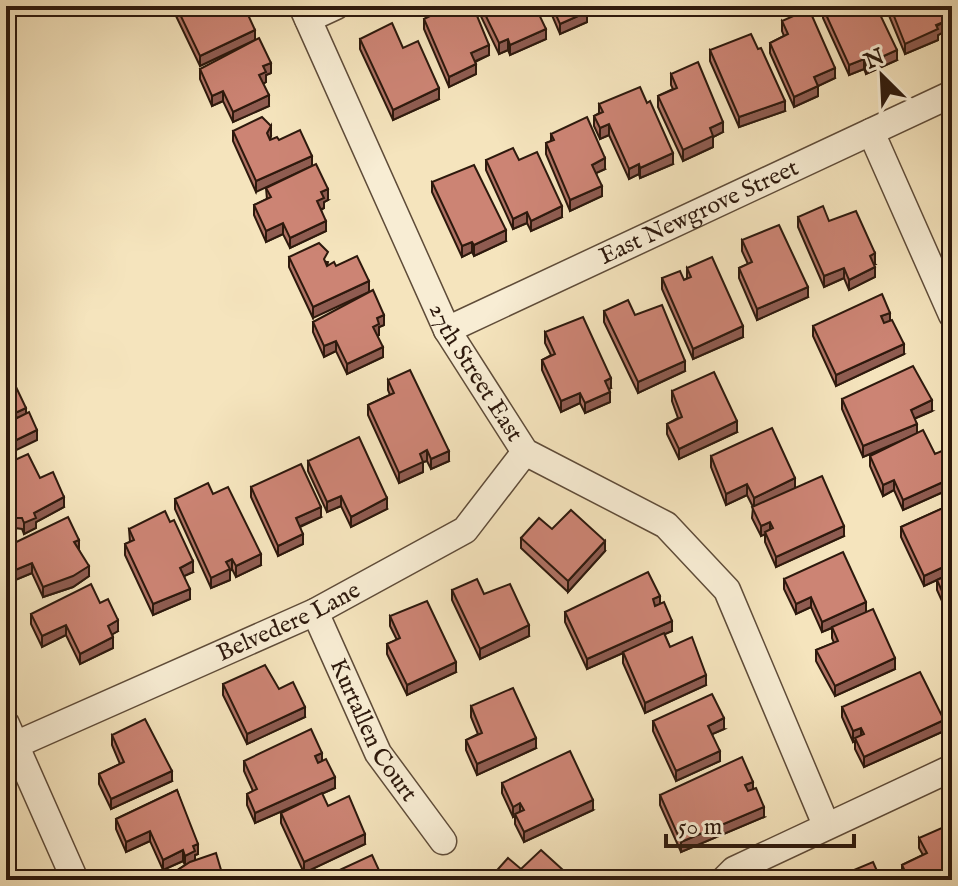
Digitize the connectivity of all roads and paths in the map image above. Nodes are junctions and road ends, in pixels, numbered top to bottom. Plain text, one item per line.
1 (336, 6) edge
2 (305, 13) edge
3 (952, 94) edge
4 (871, 132) junction
5 (952, 315) edge
6 (447, 330) junction
7 (525, 452) junction
8 (315, 612) junction
9 (11, 734) edge
10 (952, 768) edge
11 (826, 825) junction
12 (443, 841) dead end
13 (75, 880) edge
14 (724, 880) edge

1 - 2 street
2 - 6 street, 27th Street East
3 - 4 street, East Newgrove Street
4 - 5 street
4 - 6 street, East Newgrove Street
6 - 7 street, 27th Street East
7 - 8 street, Belvedere Lane
7 - 11 street, 27th Street East
8 - 9 street, Belvedere Lane
8 - 12 street, Kurtallen Court
9 - 13 street
10 - 11 street
11 - 14 street

